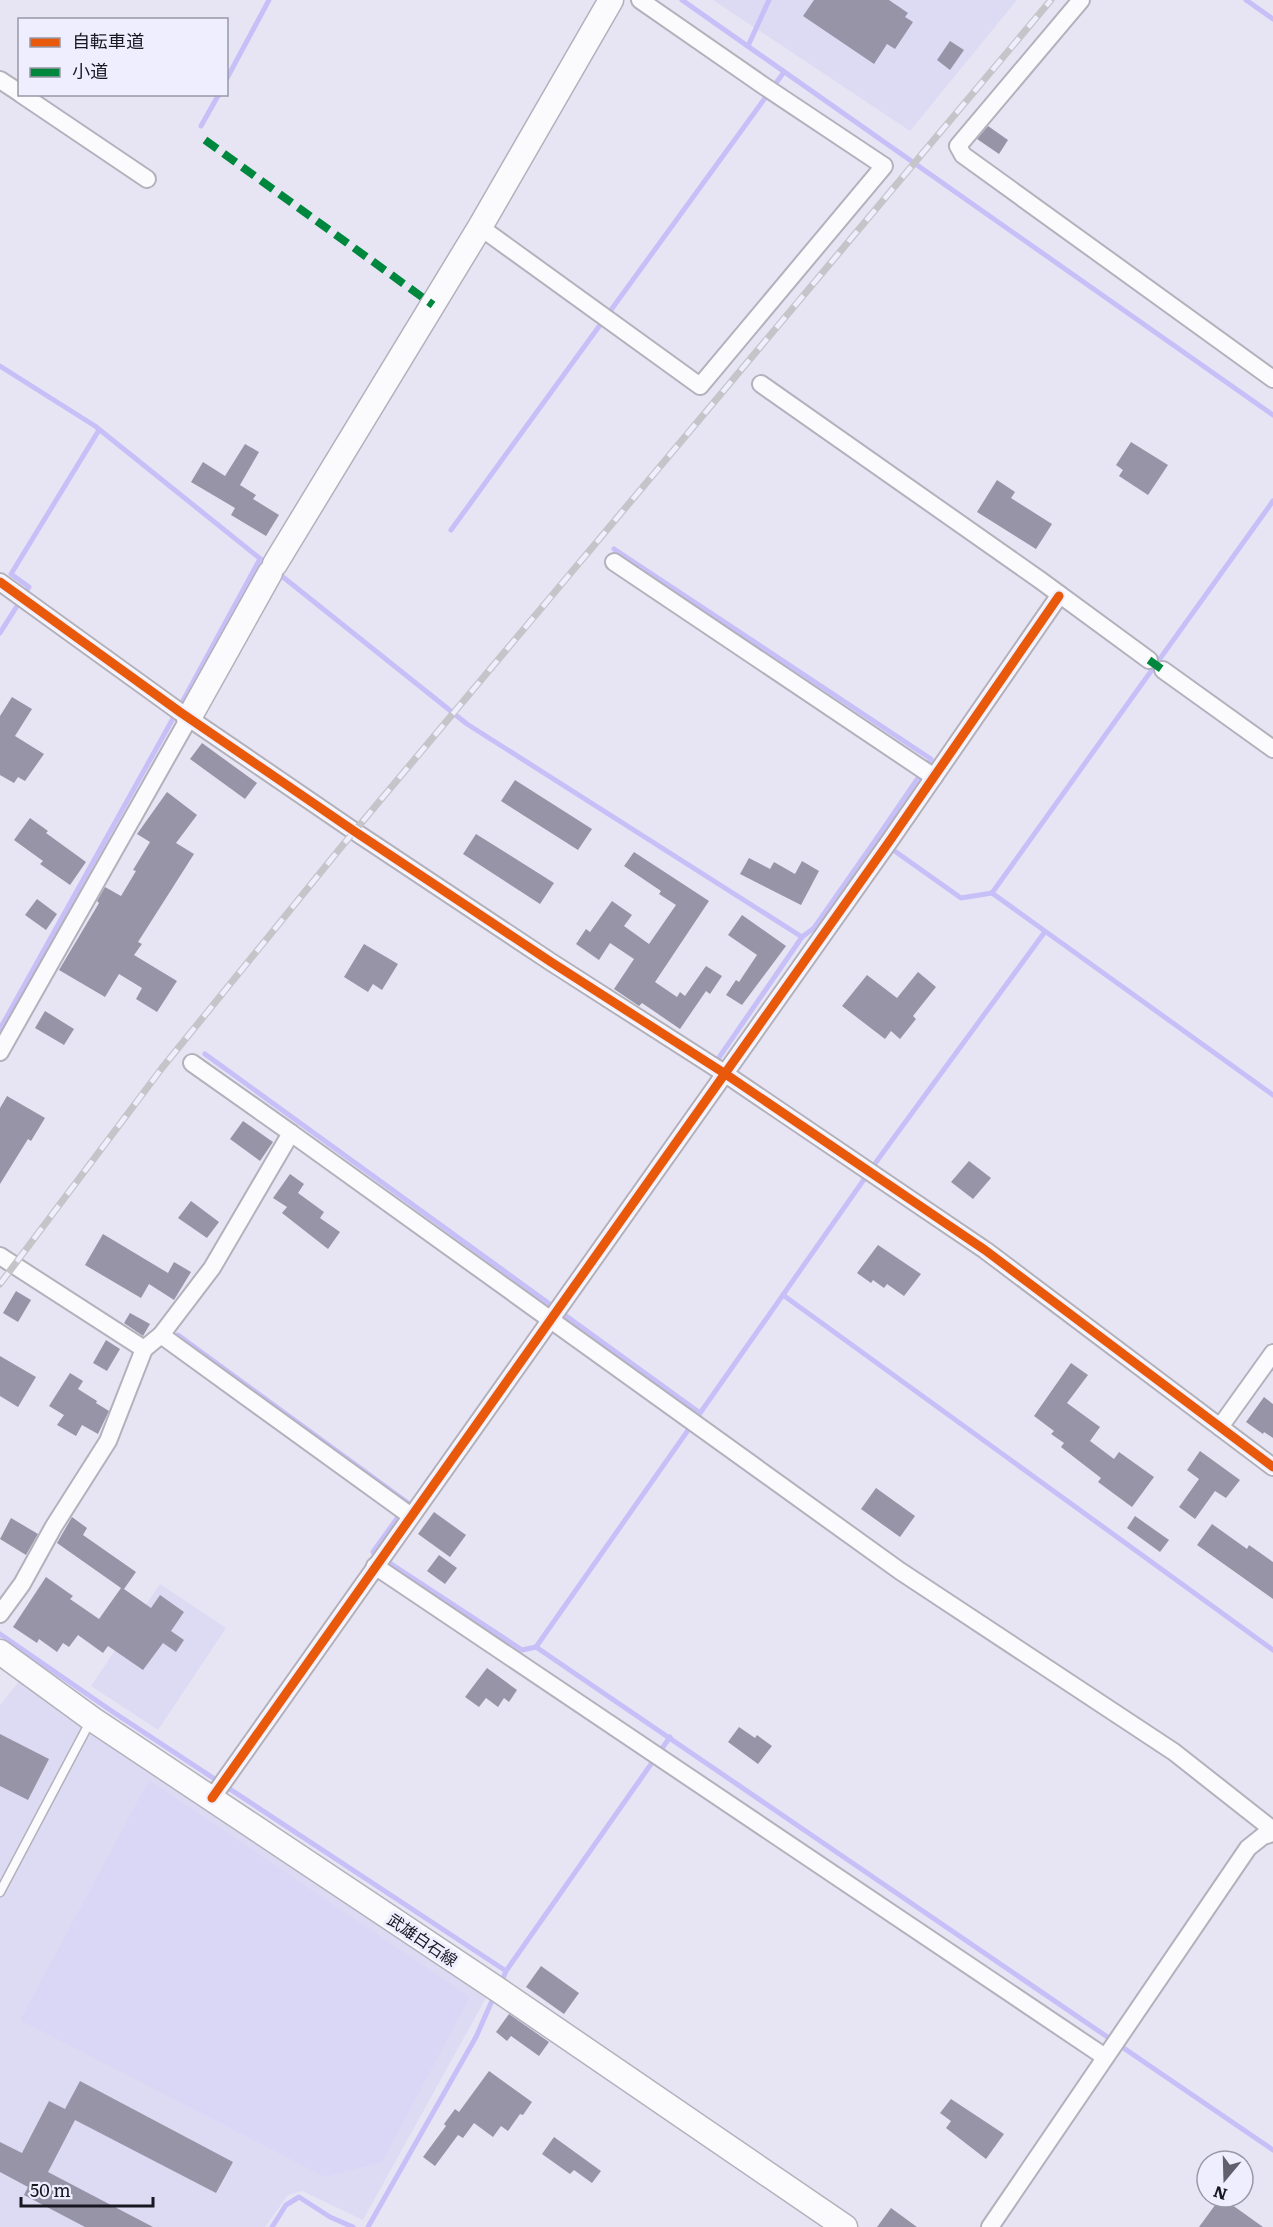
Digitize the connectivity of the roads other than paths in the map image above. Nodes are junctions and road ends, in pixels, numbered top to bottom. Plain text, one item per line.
1 (611, 0) edge
2 (640, 0) edge
3 (1081, 0) edge
4 (0, 80) edge
5 (18, 93) edge
6 (23, 96) edge
7 (147, 179) dead end
8 (480, 227) junction
9 (1273, 379) edge
10 (761, 384) dead end
11 (614, 562) dead end
12 (0, 582) edge
13 (1059, 596) junction
14 (1149, 660) dead end
15 (1163, 670) dead end
16 (181, 712) junction
17 (1273, 749) edge
18 (927, 772) junction
19 (5, 1032) edge
20 (0, 1052) edge
21 (192, 1063) dead end
22 (724, 1073) junction
23 (291, 1133) junction
24 (0, 1256) edge
25 (554, 1312) junction
26 (161, 1335) junction
27 (144, 1348) junction
28 (1273, 1353) edge
29 (1220, 1427) junction
30 (1273, 1467) edge
31 (405, 1512) junction
32 (379, 1560) junction
33 (0, 1614) edge
34 (0, 1652) edge
35 (92, 1719) junction
36 (218, 1789) junction
37 (1273, 1832) edge
38 (0, 1892) edge
39 (1113, 2047) junction
40 (845, 2227) edge
41 (990, 2227) edge

1 - 8 main road
2 - 8 street
3 - 9 street
4 - 5 street
6 - 7 street
8 - 16 main road
10 - 13 street
11 - 18 street
12 - 16 street
13 - 14 street
13 - 18 street
15 - 17 street
16 - 19 street
16 - 22 street
18 - 22 street
19 - 20 street
21 - 23 street
22 - 25 street
22 - 29 street
23 - 25 street
23 - 26 street
24 - 27 street
25 - 31 street
25 - 37 street
26 - 27 street
26 - 31 street
27 - 33 street
28 - 29 street
29 - 30 street
31 - 32 street
32 - 36 street
32 - 39 street
34 - 35 main road, 武雄白石線
35 - 36 main road, 武雄白石線
35 - 38 lane
36 - 40 main road, 武雄白石線
37 - 39 street
39 - 41 street

